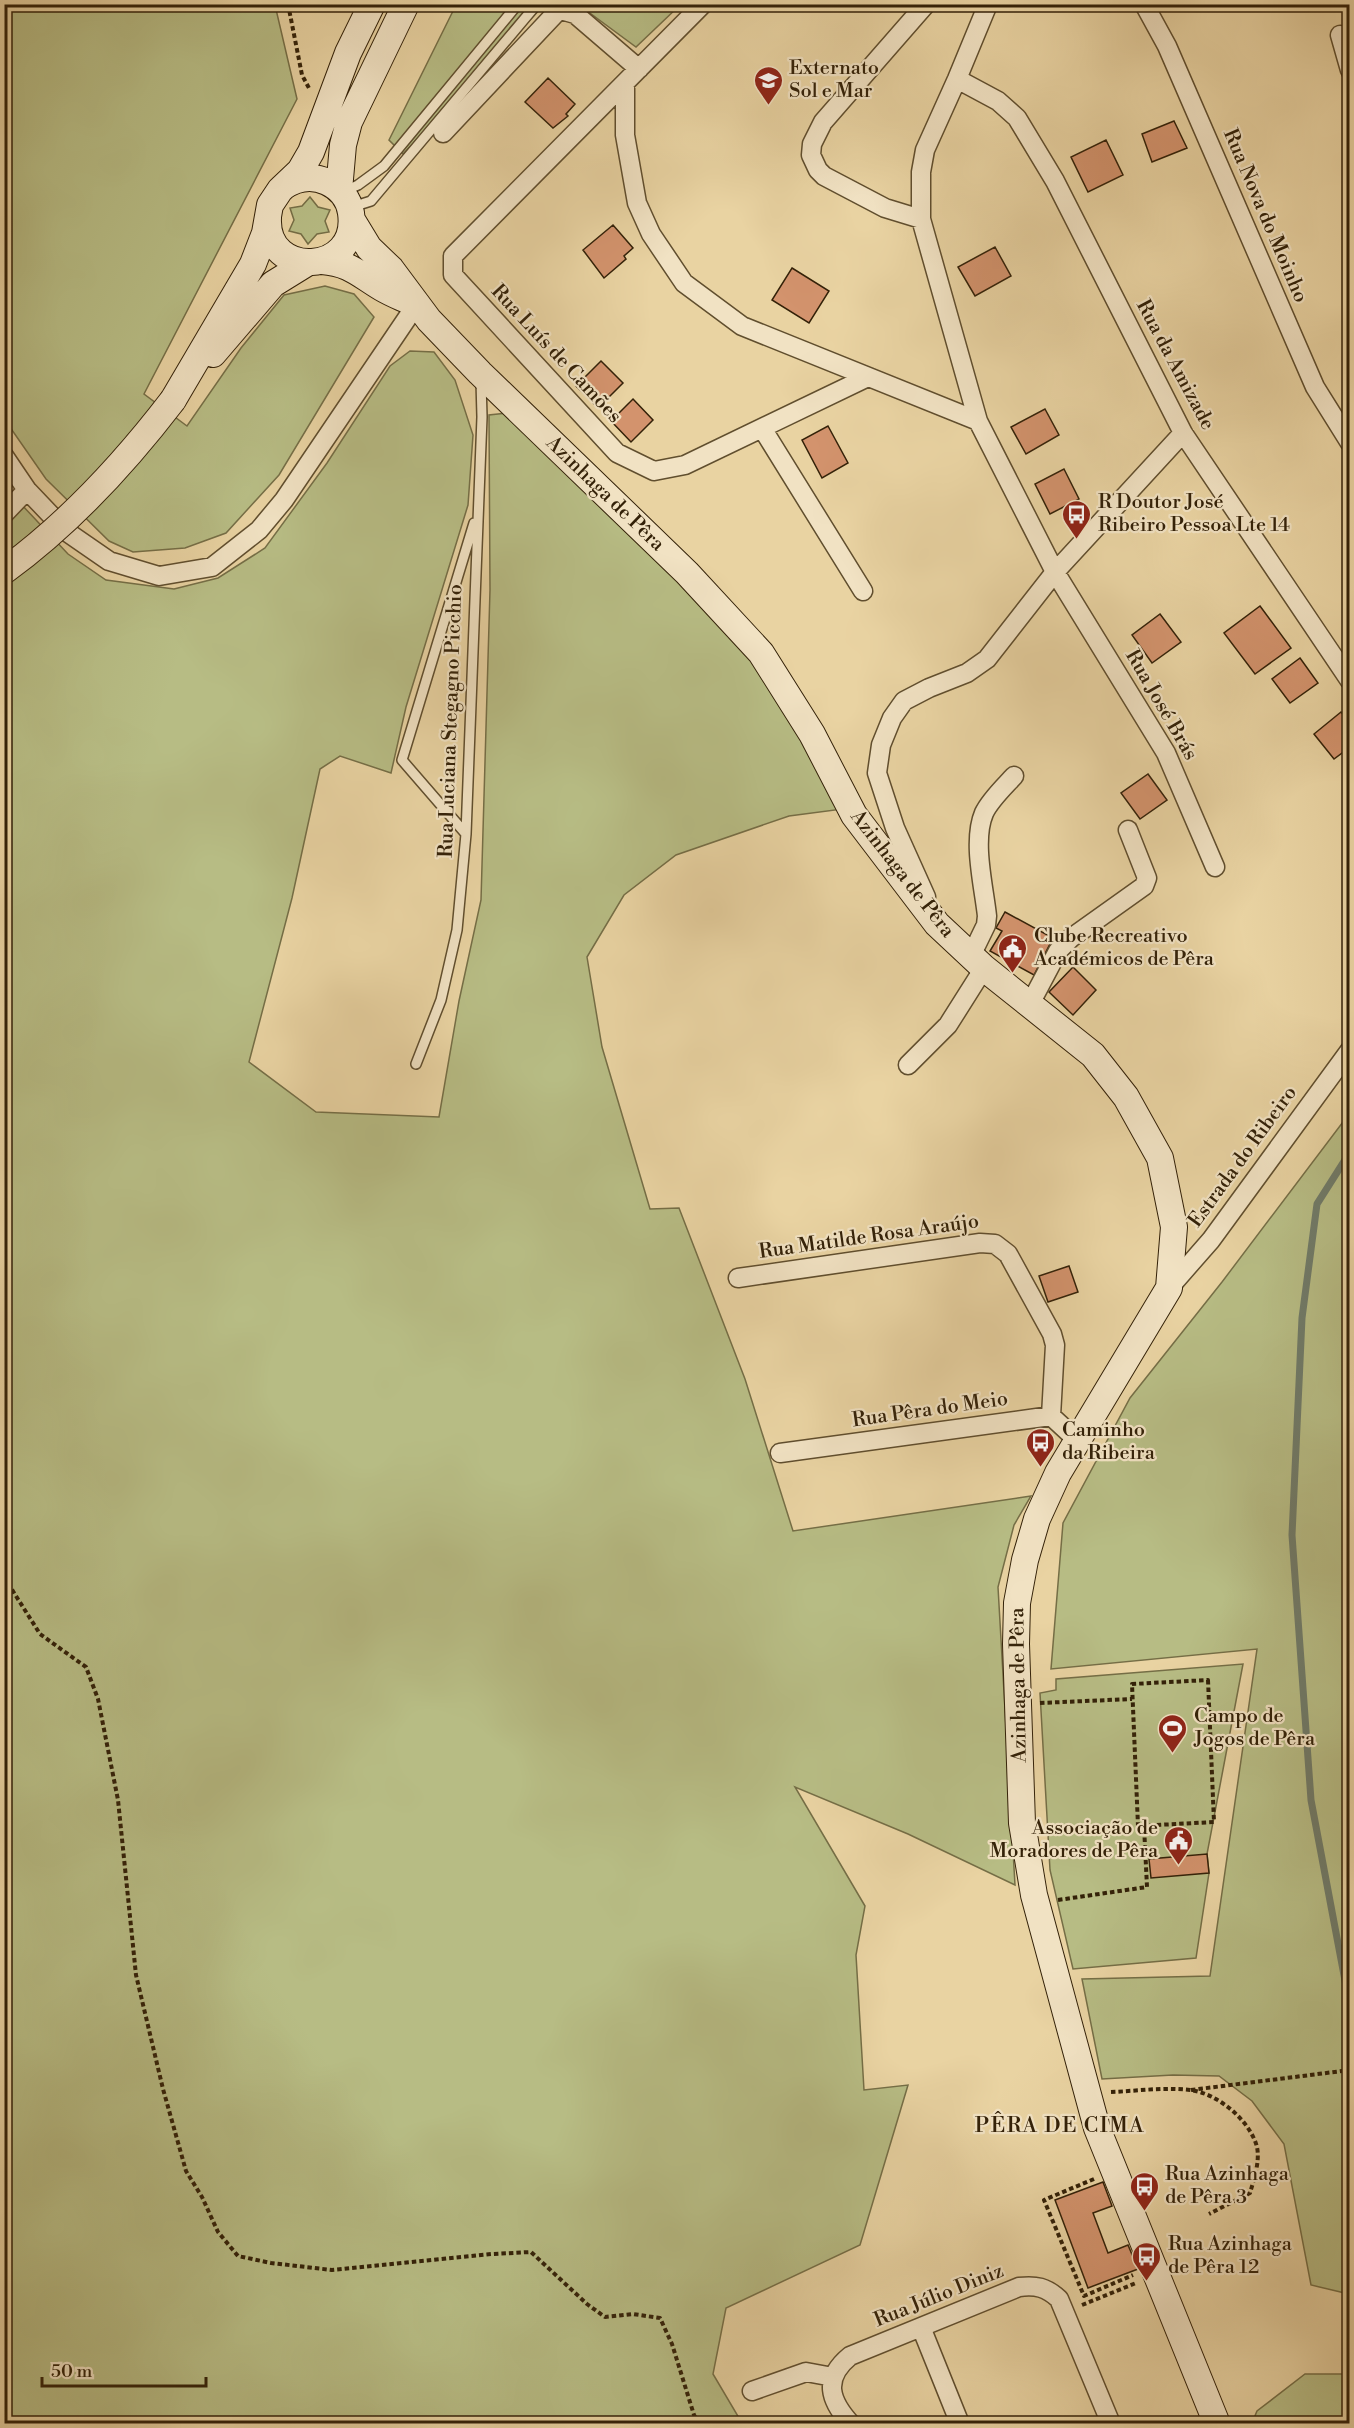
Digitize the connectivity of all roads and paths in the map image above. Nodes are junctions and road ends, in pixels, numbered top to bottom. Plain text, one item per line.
1 (288, 4) edge
2 (372, 4) edge
3 (406, 4) edge
4 (518, 4) edge
5 (537, 4) edge
6 (702, 4) edge
7 (926, 4) edge
8 (988, 4) edge
9 (1144, 4) edge
10 (1341, 35) dead end
11 (639, 69) junction
12 (1350, 70) edge
13 (957, 79) junction
14 (625, 84) junction
15 (326, 115) junction
16 (443, 133) dead end
17 (280, 190) junction
18 (345, 203) junction
19 (268, 214) junction
20 (921, 219) junction
21 (314, 262) junction
22 (416, 305) junction
23 (480, 373) junction
24 (868, 377) junction
25 (173, 400) junction
26 (978, 421) junction
27 (762, 428) junction
28 (1182, 433) junction
29 (1350, 443) edge
30 (4, 456) edge
31 (27, 490) junction
32 (478, 510) junction
33 (4, 514) edge
34 (4, 572) edge
35 (1055, 572) junction
36 (863, 591) dead end
37 (1350, 681) edge
38 (1014, 776) dead end
39 (1128, 830) dead end
40 (466, 834) junction
41 (1215, 867) dead end
42 (937, 924) junction
43 (978, 962) junction
44 (1030, 1004) junction
45 (1350, 1050) edge
46 (416, 1064) dead end
47 (908, 1065) dead end
48 (738, 1278) dead end
49 (1169, 1288) junction
50 (1050, 1416) junction
51 (1077, 1440) junction
52 (780, 1454) dead end
53 (4, 1577) edge
54 (1132, 1699) junction
55 (1018, 1704) junction
56 (1144, 1826) junction
57 (1057, 1900) dead end
58 (1350, 2070) edge
59 (1188, 2090) junction
60 (1087, 2093) junction
61 (1114, 2170) junction
62 (1209, 2214) dead end
63 (1066, 2312) junction
64 (921, 2327) junction
65 (833, 2377) junction
66 (752, 2391) dead end
67 (700, 2424) edge
68 (851, 2424) edge
69 (960, 2424) edge
70 (1111, 2424) edge
71 (1216, 2424) edge

1 - 15 path
2 - 15 street
3 - 18 street
4 - 18 lane
5 - 18 lane
6 - 11 street, Rua Luís de Camões
7 - 20 street
8 - 13 street, Rua José Brás
9 - 29 street, Rua Nova do Moinho
10 - 12 street
11 - 14 street, Rua Luís de Camões
11 - 16 street
13 - 20 street, Rua José Brás
13 - 28 street, Rua da Amizade
14 - 24 street
14 - 27 street, Rua Luís de Camões
15 - 17 street
17 - 18 street
17 - 19 street
18 - 21 street
18 - 22 street, Azinhaga de Pêra
19 - 21 street
19 - 25 street
20 - 26 street, Rua José Brás
21 - 22 street, Azinhaga de Pêra
21 - 25 street
22 - 23 street, Azinhaga de Pêra
22 - 31 street
23 - 32 lane, Rua Luciana Stegagno Picchio
23 - 42 street, Azinhaga de Pêra
24 - 26 street
24 - 27 street, Rua Luís de Camões
25 - 34 street, bridge
26 - 35 street, Rua José Brás
27 - 36 street
28 - 35 street
28 - 37 street, Rua da Amizade
30 - 31 street
31 - 33 street
32 - 40 lane, Rua Luciana Stegagno Picchio
32 - 40 lane
35 - 41 street, Rua José Brás
35 - 42 street
38 - 43 street
39 - 44 street
40 - 46 lane, Rua Luciana Stegagno Picchio
42 - 43 street, Azinhaga de Pêra
43 - 44 street, Azinhaga de Pêra
43 - 47 street
44 - 49 street, Azinhaga de Pêra
45 - 49 street, Estrada do Ribeiro
48 - 50 street, Rua Matilde Rosa Araújo
49 - 51 street, Azinhaga de Pêra
50 - 51 street
50 - 52 street, Rua Pêra do Meio
51 - 55 street, Azinhaga de Pêra
53 - 67 path
54 - 55 path
54 - 56 path
54 - 56 path
55 - 60 street, Azinhaga de Pêra
56 - 57 path
58 - 59 path
59 - 60 path
59 - 62 path
60 - 61 street, Azinhaga de Pêra
61 - 63 path
61 - 71 street, Azinhaga de Pêra
63 - 64 street, Rua Júlio Diniz
63 - 70 street, Rua Júlio Diniz
64 - 65 street, Rua Júlio Diniz
64 - 69 street
65 - 66 street
65 - 68 street

